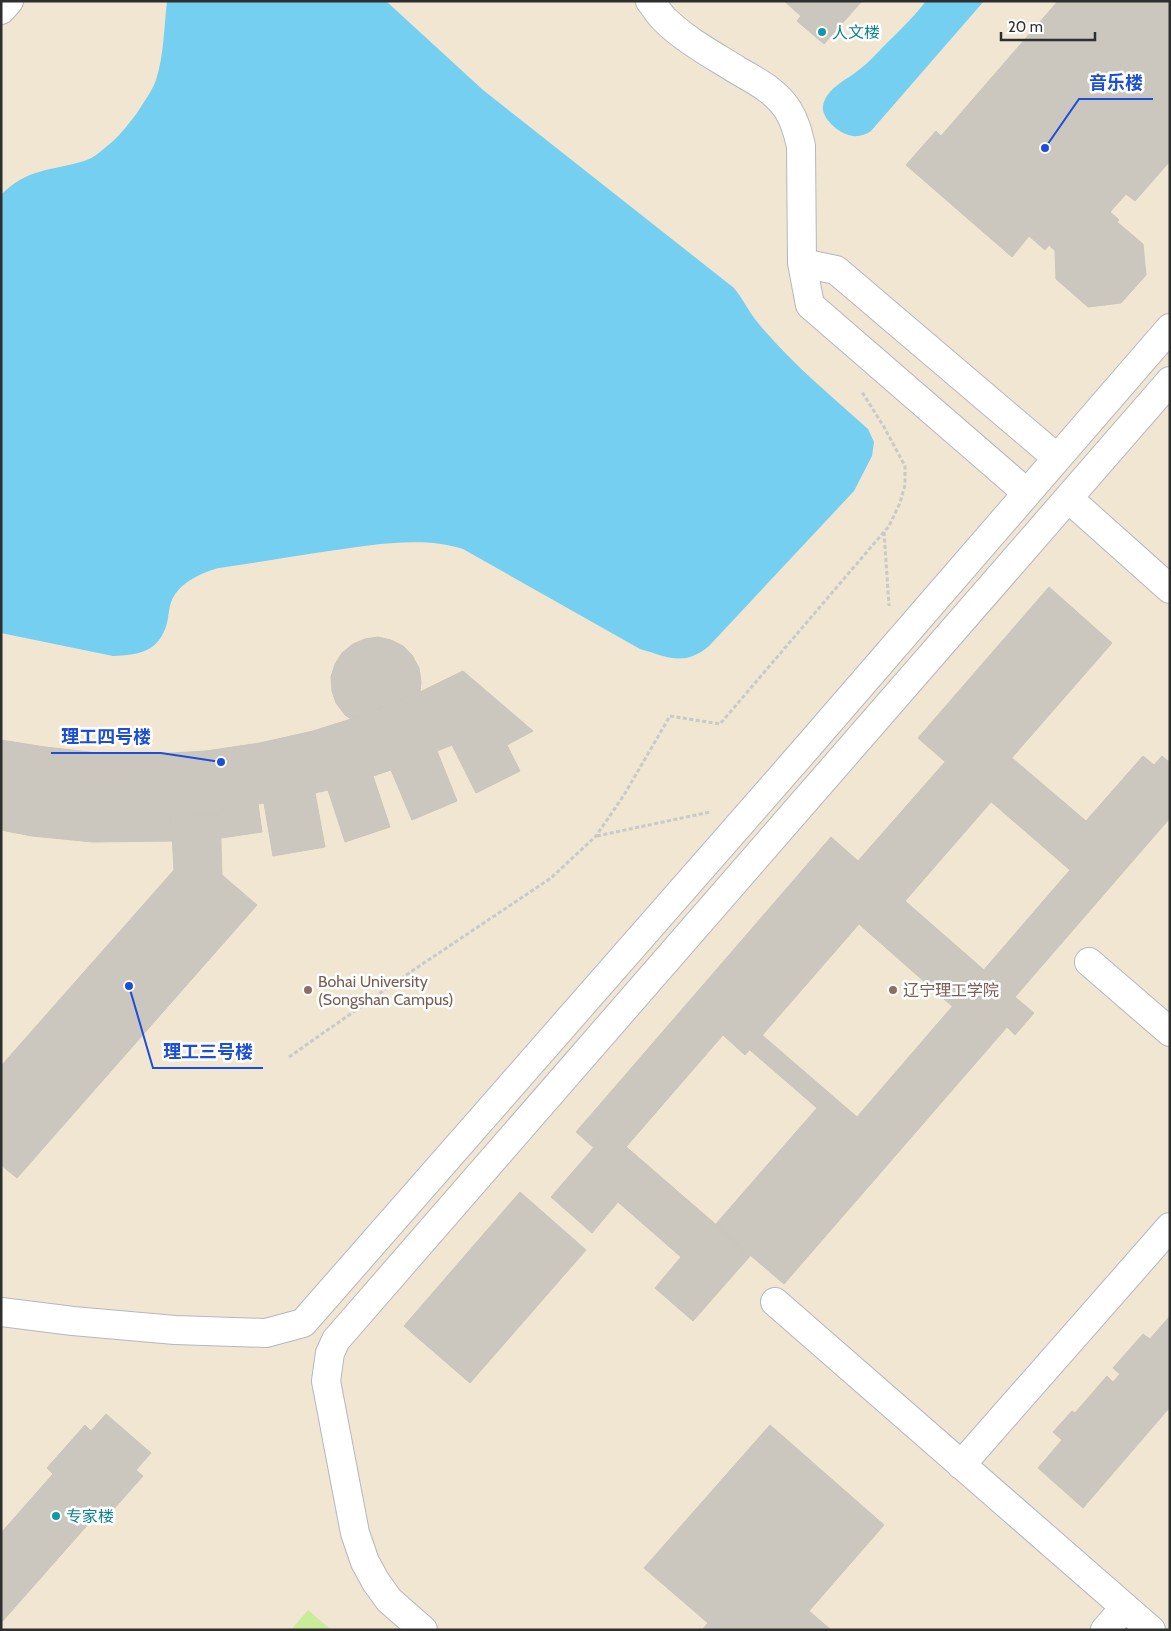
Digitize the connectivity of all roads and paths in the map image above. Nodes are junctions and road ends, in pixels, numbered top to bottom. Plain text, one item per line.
1 (9, 1) edge
2 (650, 1) edge
3 (1, 10) edge
4 (802, 263) junction
5 (1170, 328) edge
6 (1170, 381) edge
7 (857, 384) dead end
8 (1058, 458) junction
9 (1027, 493) junction
10 (1068, 498) junction
11 (884, 531) junction
12 (1170, 589) edge
13 (890, 614) dead end
14 (717, 810) dead end
15 (596, 836) junction
16 (1090, 962) dead end
17 (1170, 1032) edge
18 (289, 1057) dead end
19 (1170, 1227) edge
20 (775, 1302) dead end
21 (1, 1312) edge
22 (961, 1465) junction
23 (1125, 1607) junction
24 (423, 1630) edge
25 (1105, 1630) edge
26 (1151, 1630) edge

1 - 3 lane
2 - 4 lane
4 - 8 lane
4 - 9 lane
5 - 8 lane
6 - 10 lane
7 - 11 path
8 - 9 lane
9 - 21 lane
10 - 12 lane
10 - 24 lane
11 - 13 path
11 - 15 path
14 - 15 path
15 - 18 path
16 - 17 lane
19 - 22 lane
20 - 22 lane
22 - 23 lane
23 - 25 lane
23 - 26 lane

